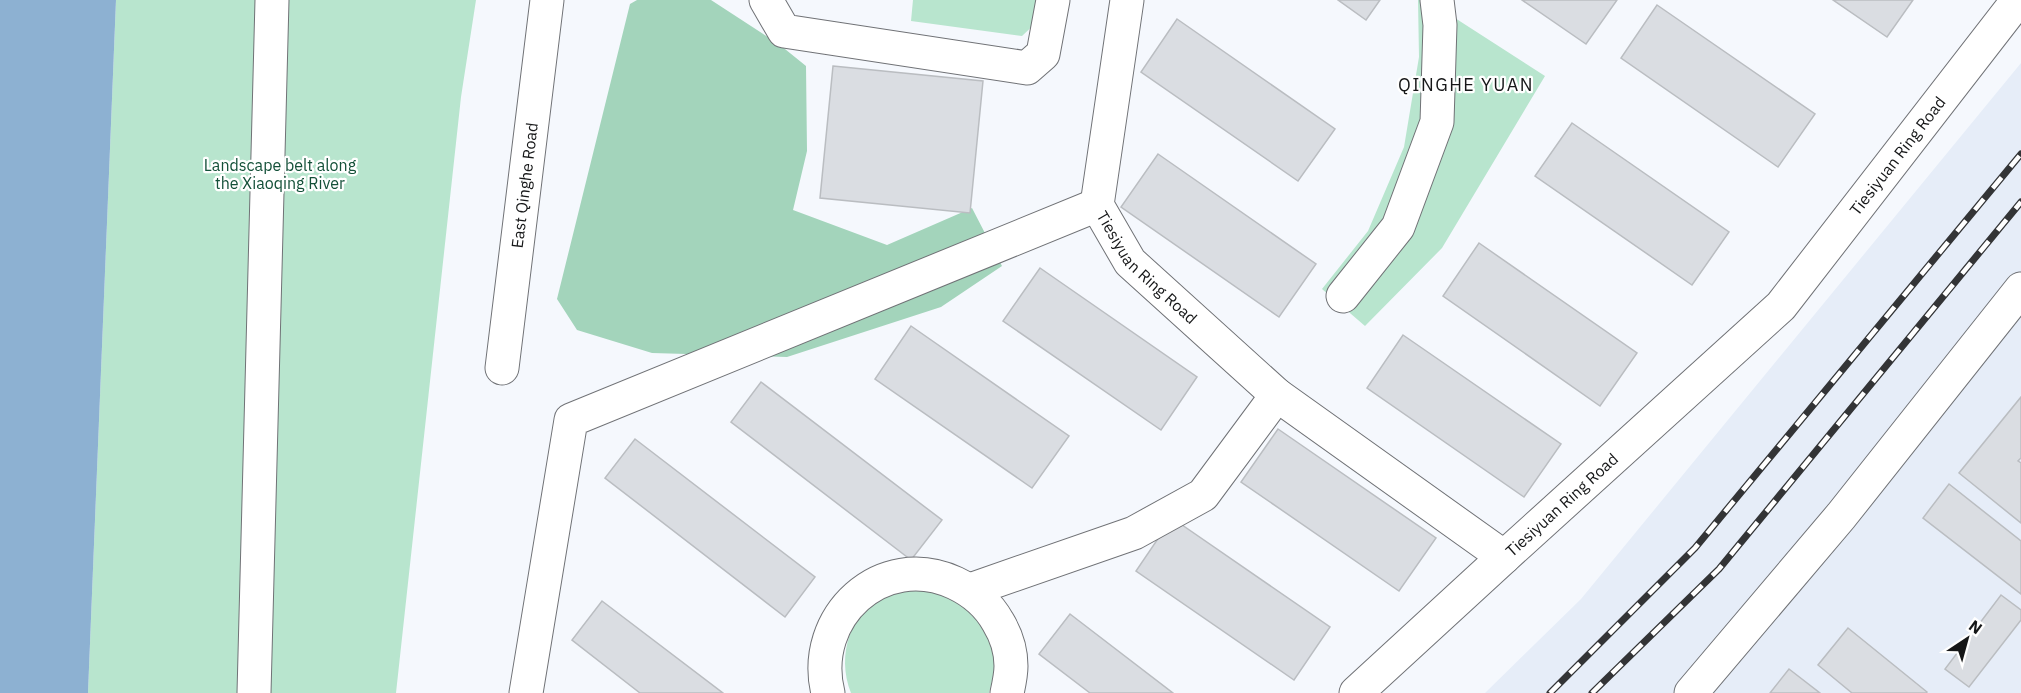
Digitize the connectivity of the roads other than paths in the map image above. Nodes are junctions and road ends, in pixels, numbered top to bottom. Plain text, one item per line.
1 (272, 0) edge
2 (547, 0) edge
3 (766, 0) edge
4 (1053, 0) edge
5 (1127, 0) edge
6 (1437, 0) edge
7 (2008, 4) edge
8 (1097, 205) junction
9 (2021, 289) edge
10 (1344, 296) dead end
11 (502, 368) dead end
12 (1277, 394) junction
13 (1504, 557) junction
14 (970, 590) junction
15 (254, 693) edge
16 (526, 693) edge
17 (828, 693) edge
18 (1007, 693) edge
19 (1356, 693) edge
20 (1690, 693) edge

1 - 15 street
2 - 11 street, East Qinghe Road
3 - 4 street
5 - 8 street, Tiesiyuan Ring Road
6 - 10 street
7 - 13 street, Tiesiyuan Ring Road
8 - 12 street, Tiesiyuan Ring Road
8 - 16 street
9 - 20 street
12 - 13 street, Tiesiyuan Ring Road
12 - 14 street
13 - 19 street
14 - 17 street
14 - 18 street

